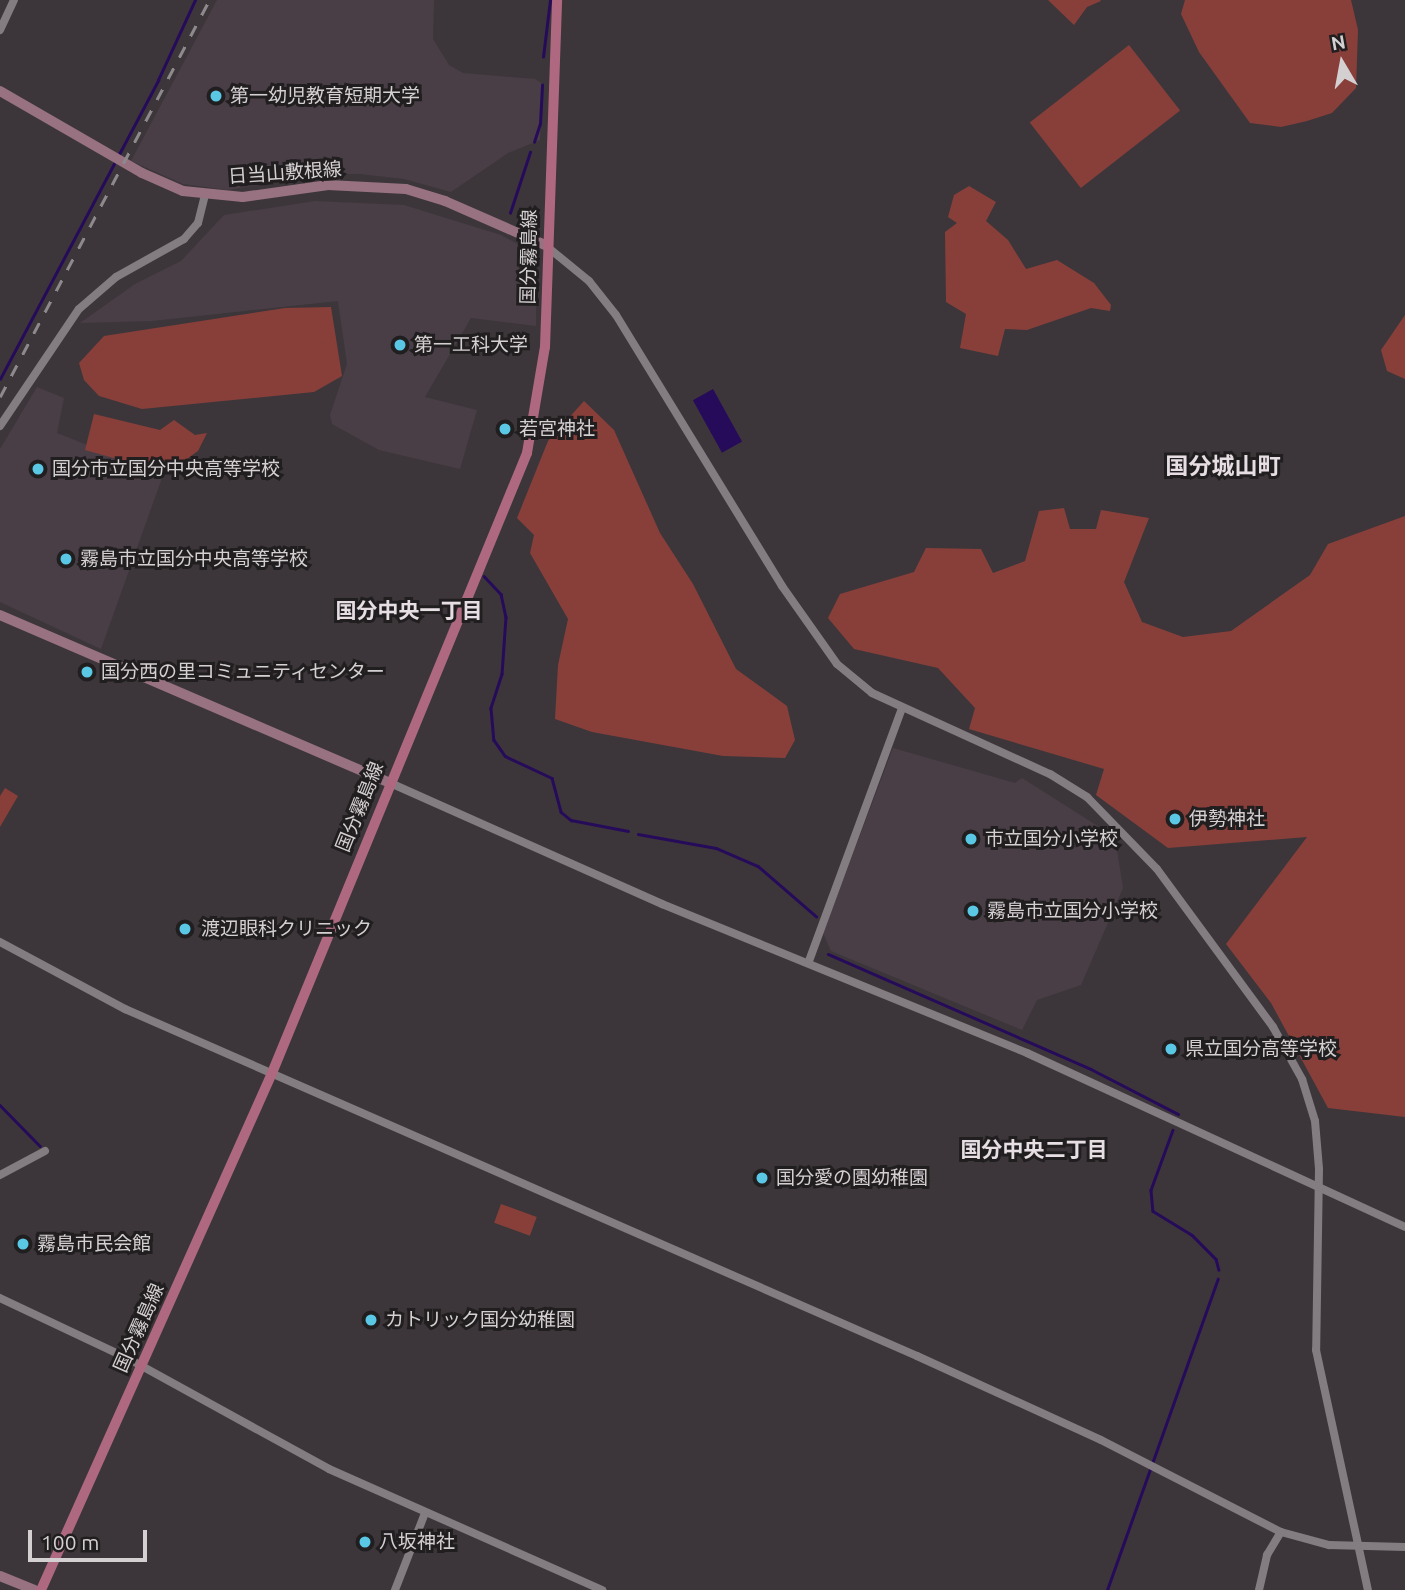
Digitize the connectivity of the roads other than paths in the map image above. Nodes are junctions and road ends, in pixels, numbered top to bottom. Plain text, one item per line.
1 (14, 0) edge
2 (557, 0) edge
3 (0, 30) edge
4 (0, 92) edge
5 (205, 194) junction
6 (545, 245) junction
7 (0, 426) edge
8 (0, 615) edge
9 (902, 708) junction
10 (388, 782) junction
11 (0, 942) edge
12 (809, 961) junction
13 (272, 1073) junction
14 (45, 1151) dead end
15 (0, 1175) edge
16 (1318, 1189) junction
17 (1405, 1227) edge
18 (0, 1298) edge
19 (140, 1365) junction
20 (425, 1513) junction
21 (1281, 1532) junction
22 (1358, 1546) junction
23 (1405, 1547) edge
24 (0, 1576) edge
25 (34, 1590) edge
26 (41, 1590) edge
27 (395, 1590) edge
28 (602, 1590) edge
29 (1259, 1590) edge
30 (1368, 1590) edge

1 - 3 street
2 - 6 main road, 国分霧島線
4 - 5 main road, 日当山敷根線
5 - 6 main road, 日当山敷根線
5 - 7 street
6 - 9 street
6 - 10 main road, 国分霧島線
8 - 10 main road
9 - 12 street
9 - 16 street
10 - 12 street
10 - 13 main road, 国分霧島線
11 - 13 street
12 - 16 street
13 - 19 main road, 国分霧島線
13 - 21 street
14 - 15 street
16 - 17 street
16 - 22 street
18 - 19 street
19 - 20 street
19 - 26 main road, 国分霧島線
20 - 27 street
20 - 28 street
21 - 22 street
21 - 29 street
22 - 23 street
22 - 30 street
24 - 25 main road

